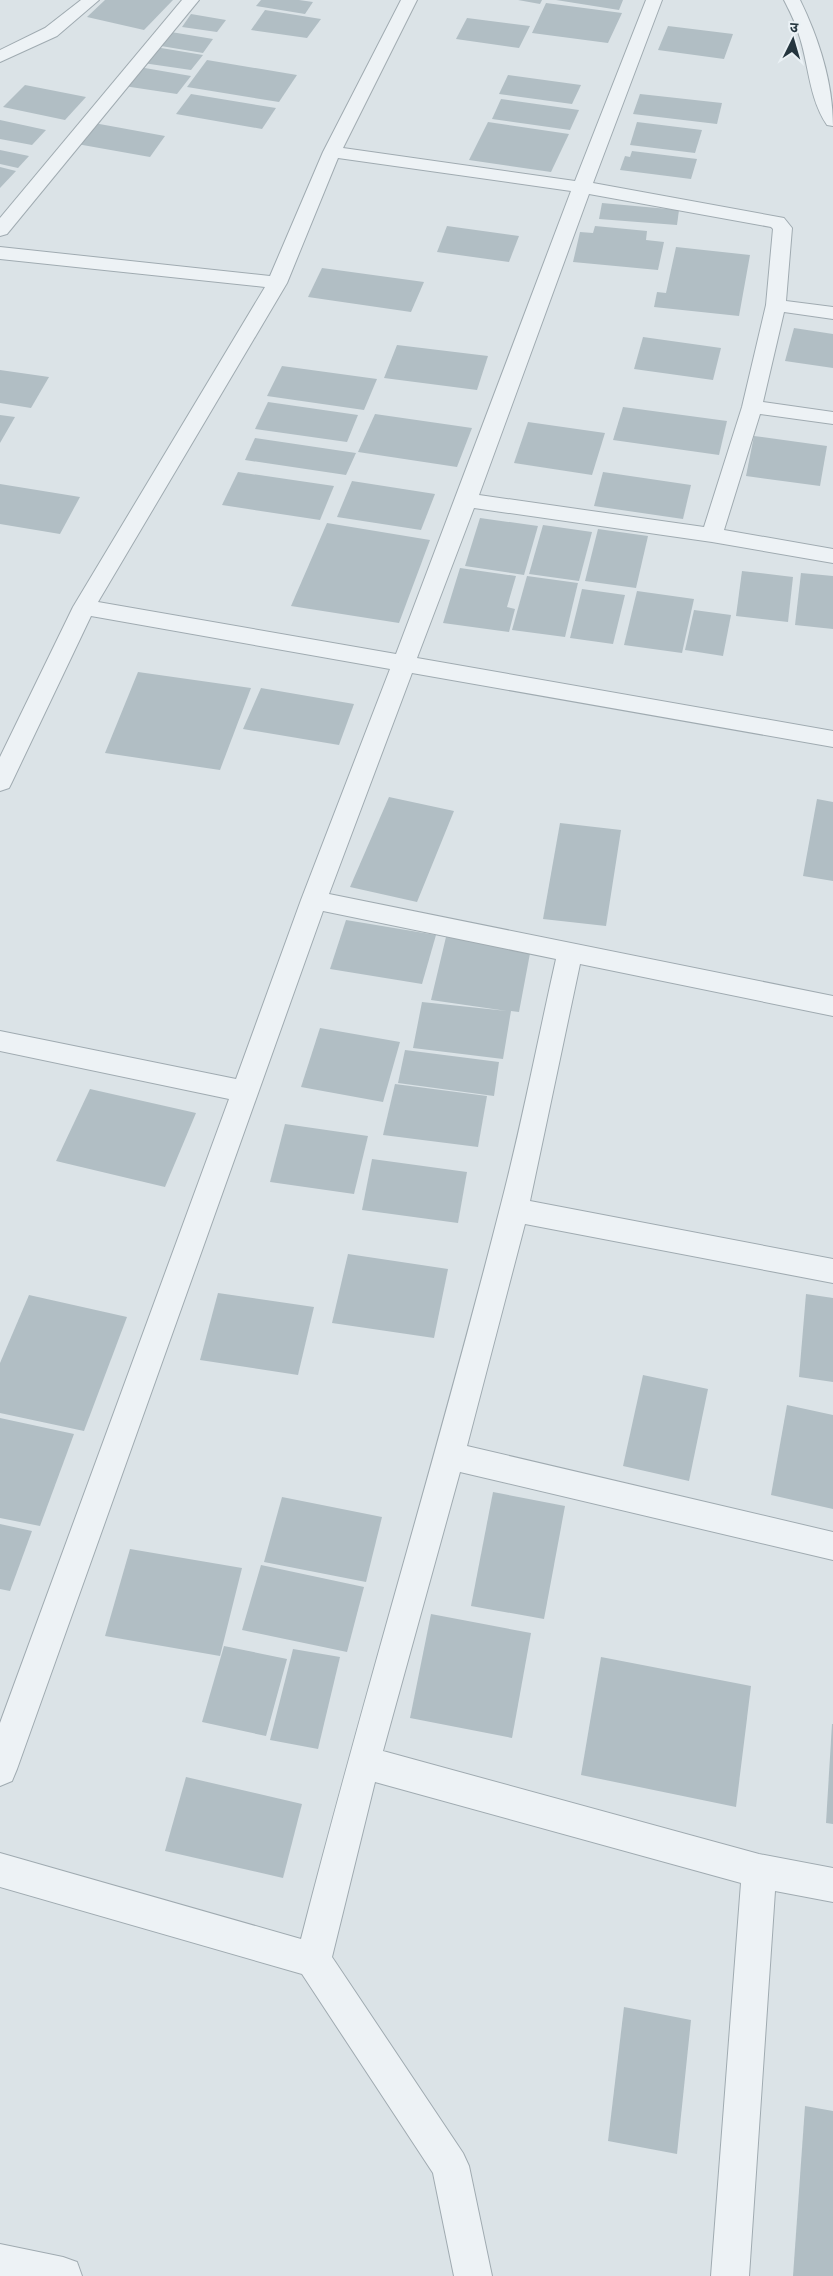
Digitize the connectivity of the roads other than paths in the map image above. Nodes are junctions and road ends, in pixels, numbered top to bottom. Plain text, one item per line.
1 (91, 0) edge
2 (191, 0) edge
3 (409, 0) edge
4 (654, 0) edge
5 (792, 0) edge
6 (0, 57) edge
7 (833, 120) edge
8 (332, 152) junction
9 (582, 186) junction
10 (0, 230) edge
11 (0, 253) edge
12 (276, 283) junction
13 (776, 305) junction
14 (833, 313) edge
15 (752, 407) junction
16 (833, 418) edge
17 (466, 500) junction
18 (712, 535) junction
19 (833, 556) edge
20 (84, 607) junction
21 (402, 664) junction
22 (833, 739) edge
23 (0, 782) edge
24 (314, 900) junction
25 (570, 953) junction
26 (833, 1006) edge
27 (0, 1042) edge
28 (244, 1091) junction
29 (514, 1210) junction
30 (833, 1271) edge
31 (449, 1456) junction
32 (833, 1546) edge
33 (363, 1762) junction
34 (0, 1769) edge
35 (0, 1870) edge
36 (759, 1871) junction
37 (833, 1885) edge
38 (313, 1960) junction
39 (0, 2263) edge
40 (63, 2276) edge
41 (473, 2276) edge
42 (730, 2276) edge

1 - 6 street
2 - 10 street
3 - 8 street
4 - 9 street
5 - 7 street
8 - 9 street
8 - 12 street
9 - 13 street
9 - 17 street
11 - 12 street
12 - 20 street
13 - 14 street
13 - 15 street
15 - 16 street
15 - 18 street
17 - 18 street
17 - 21 street
18 - 19 street
20 - 21 street
20 - 23 street
21 - 22 street
21 - 24 street
24 - 25 street
24 - 28 street
25 - 26 street
25 - 29 street
27 - 28 street
28 - 34 street
29 - 30 street
29 - 31 street
31 - 32 street
31 - 33 street
33 - 36 street
33 - 38 street
35 - 38 street
36 - 37 street
36 - 42 street
38 - 41 street
39 - 40 street

